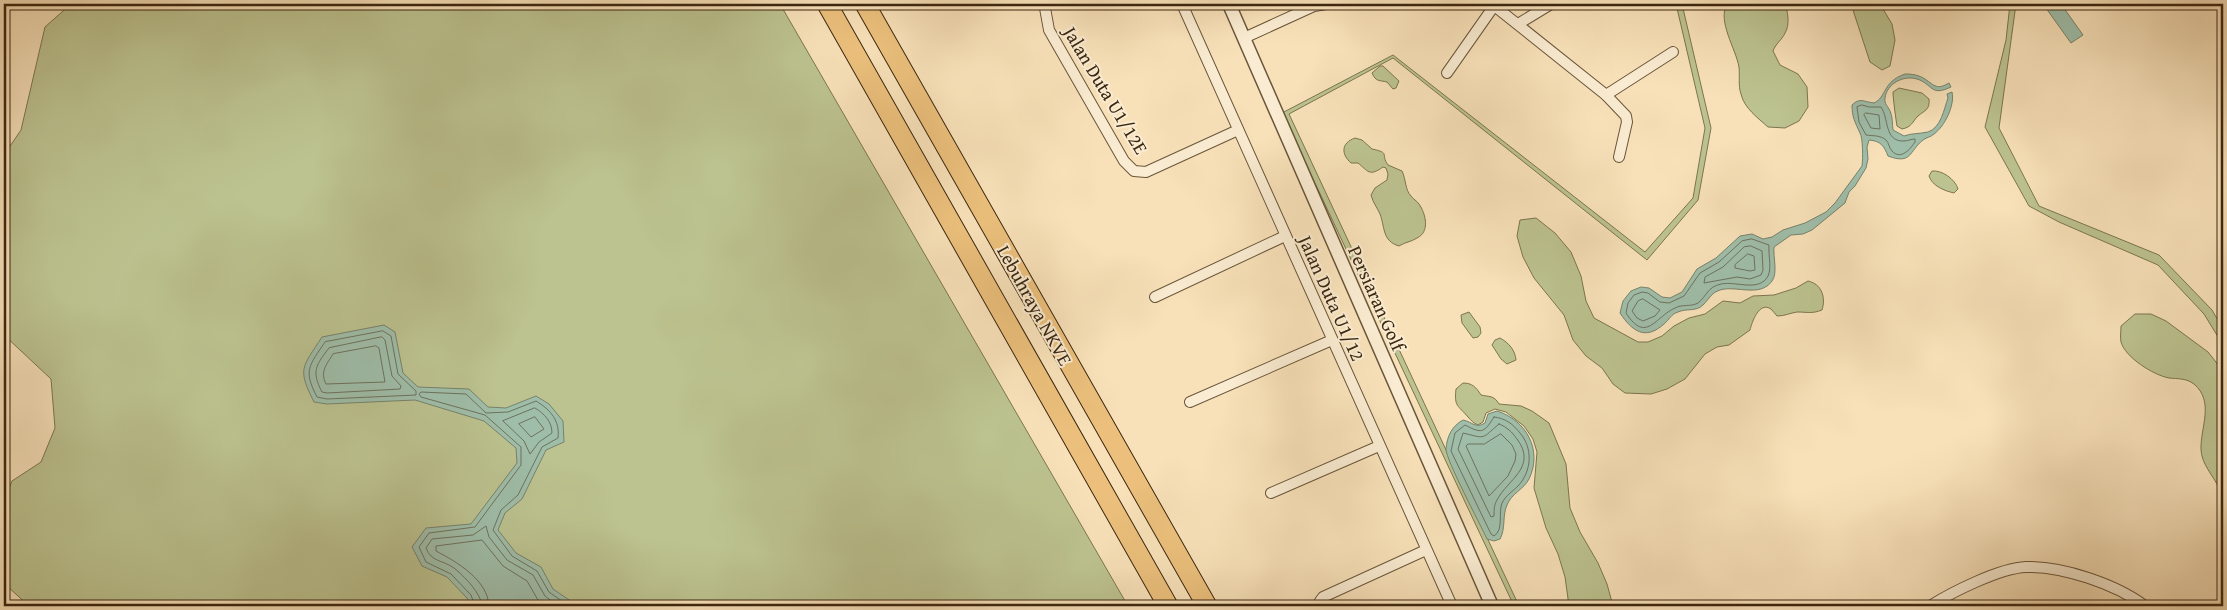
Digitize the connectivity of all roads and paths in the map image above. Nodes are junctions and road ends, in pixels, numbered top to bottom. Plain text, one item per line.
1 (827, 4) edge
2 (865, 4) edge
3 (1046, 4) edge
4 (1182, 4) edge
5 (1229, 4) edge
6 (1326, 4) edge
7 (1551, 4) edge
8 (1493, 5) edge
9 (1518, 24) junction
10 (1244, 38) junction
11 (1673, 52) dead end
12 (1447, 73) dead end
13 (1606, 95) junction
14 (1238, 130) junction
15 (1619, 157) dead end
16 (1285, 236) junction
17 (1155, 297) dead end
18 (1332, 340) junction
19 (1190, 402) dead end
20 (1379, 446) junction
21 (1271, 493) dead end
22 (1426, 550) junction
23 (1168, 606) edge
24 (1207, 606) edge
25 (1320, 606) edge
26 (1452, 606) edge
27 (1492, 606) edge
28 (1930, 606) edge
29 (2145, 606) edge

1 - 23 highway, Lebuhraya NKVE
2 - 24 highway, Lebuhraya NKVE
3 - 14 street, Jalan Duta U1/12E
4 - 14 street, Jalan Duta U1/12
5 - 10 street, Persiaran Golf
6 - 10 street
7 - 9 street
8 - 9 street
8 - 12 street
9 - 13 street
10 - 27 street, Persiaran Golf
11 - 13 street
13 - 15 street
14 - 16 street, Jalan Duta U1/12
16 - 17 street
16 - 18 street, Jalan Duta U1/12
18 - 19 street
18 - 20 street, Jalan Duta U1/12
20 - 21 street
20 - 22 street, Jalan Duta U1/12
22 - 25 street
22 - 26 street, Jalan Duta U1/12
28 - 29 street

